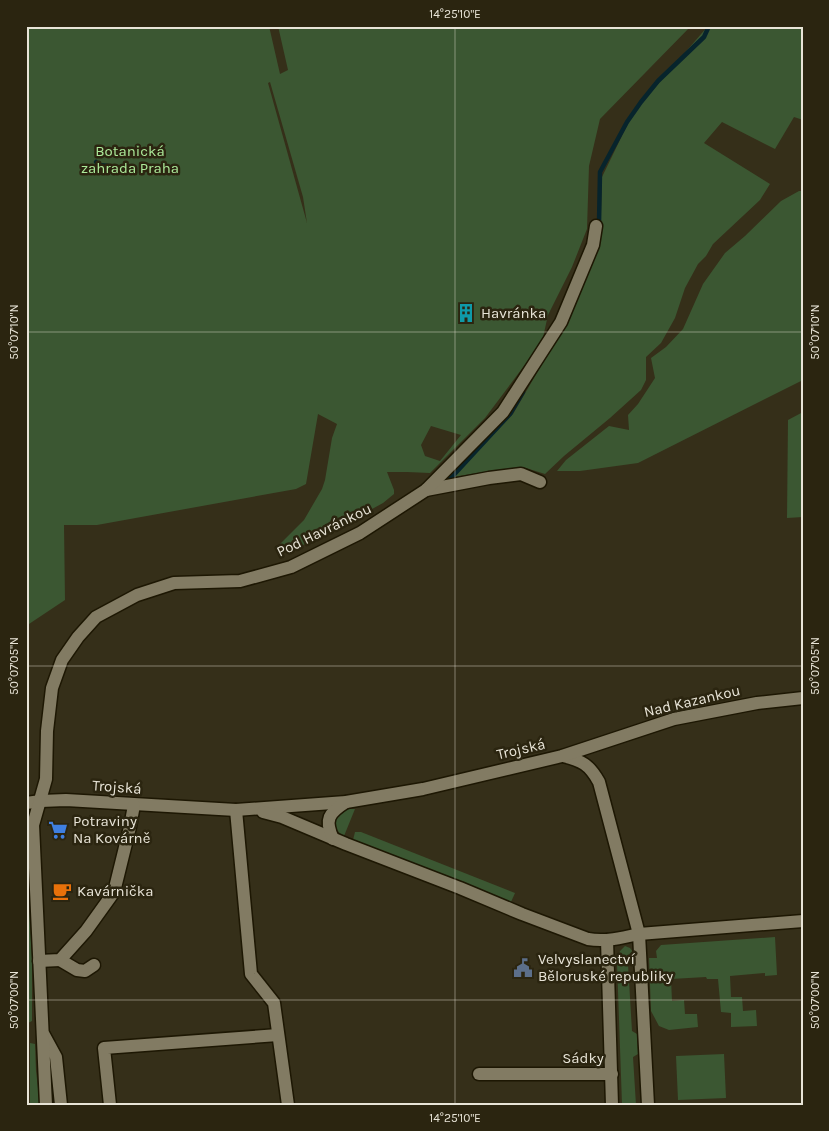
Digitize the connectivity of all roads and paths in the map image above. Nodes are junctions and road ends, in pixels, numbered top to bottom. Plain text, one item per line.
1 (596, 226) dead end
2 (540, 482) dead end
3 (426, 490) junction
4 (803, 698) edge
5 (562, 756) junction
6 (41, 801) junction
7 (346, 802) junction
8 (26, 803) edge
9 (134, 805) junction
10 (236, 810) junction
11 (255, 810) junction
12 (333, 839) junction
13 (803, 921) edge
14 (639, 934) junction
15 (607, 940) junction
16 (60, 960) junction
17 (39, 961) junction
18 (94, 965) dead end
19 (42, 1031) junction
20 (278, 1035) junction
21 (479, 1074) dead end
22 (612, 1074) junction
23 (46, 1105) edge
24 (61, 1105) edge
25 (110, 1105) edge
26 (288, 1105) edge
27 (612, 1105) edge
28 (648, 1105) edge

1 - 3 street, Pod Havránkou
2 - 3 street, Pod Havránkou
3 - 6 street, Pod Havránkou
4 - 5 street, Nad Kazankou
5 - 7 street, Trojská
5 - 14 street, Trojská
6 - 8 street, Trojská
6 - 9 street, Trojská
6 - 17 street, Pod Havránkou
7 - 11 street, Trojská
7 - 12 street
9 - 10 street, Trojská
9 - 16 street
10 - 11 street, Trojská
10 - 20 street
11 - 12 street, Trojská
12 - 15 street, Trojská
13 - 14 street, Trojská
14 - 15 street, Trojská
14 - 28 street
15 - 22 street, Sádky
16 - 17 street
16 - 18 street
17 - 19 street, Pod Havránkou
19 - 23 street, Pod Havránkou
19 - 24 street, Pod Havránkou
20 - 25 street
20 - 26 street
21 - 22 street, Sádky
22 - 27 street

